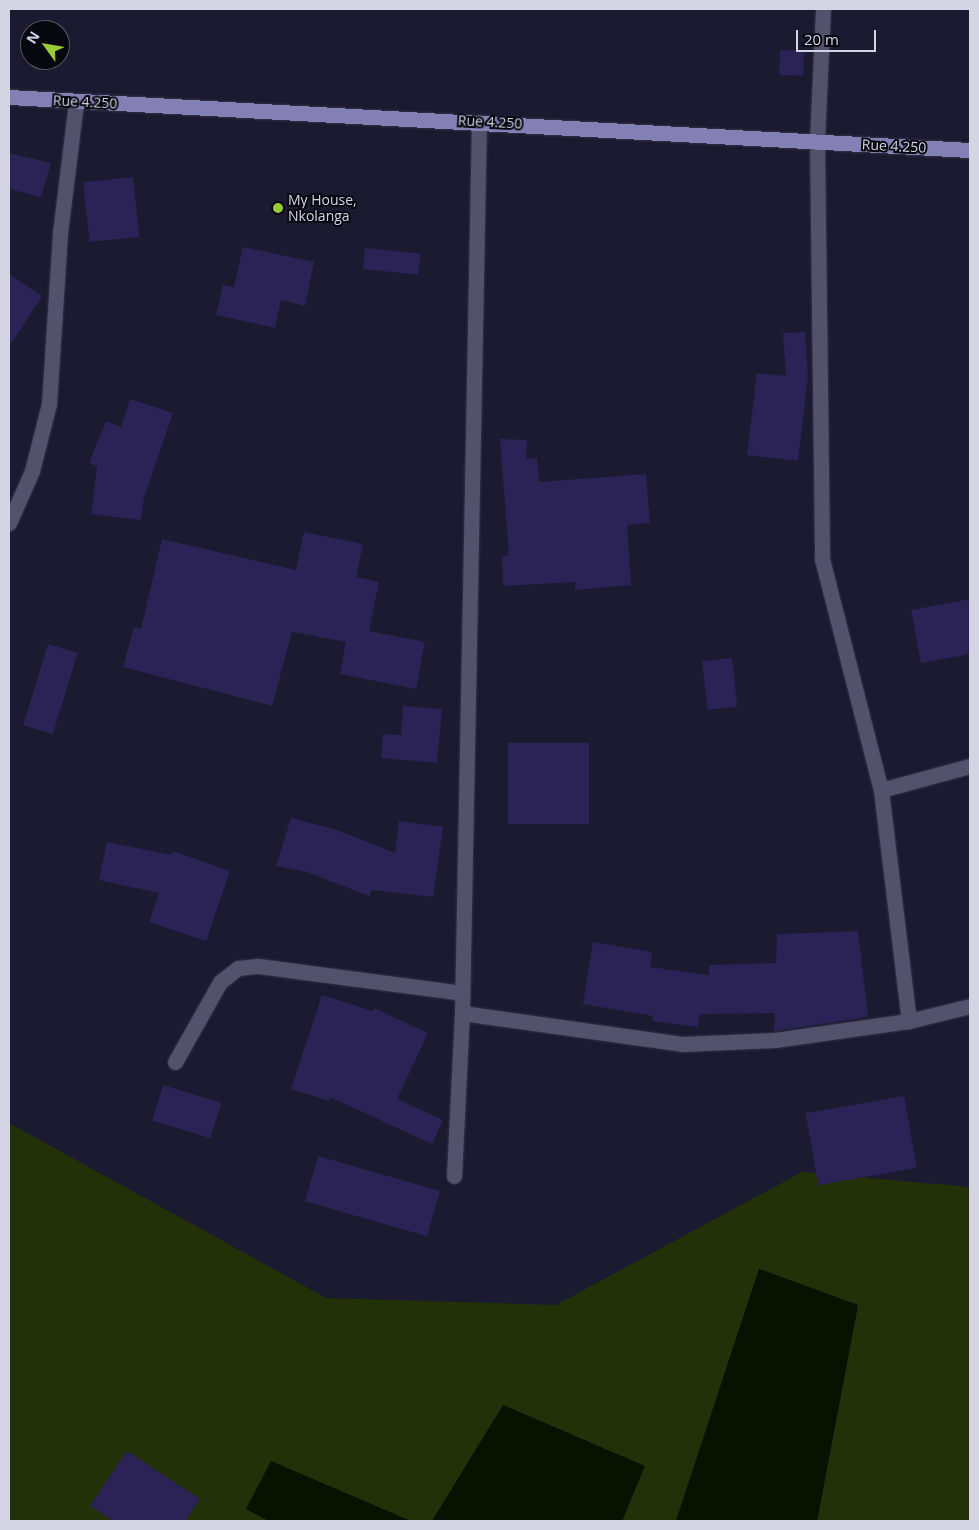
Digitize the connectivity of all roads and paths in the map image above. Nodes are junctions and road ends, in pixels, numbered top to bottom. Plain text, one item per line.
1 (823, 9) edge
2 (9, 97) edge
3 (76, 102) junction
4 (479, 122) junction
5 (817, 141) junction
6 (970, 150) edge
7 (9, 523) edge
8 (970, 766) edge
9 (881, 790) junction
10 (462, 994) junction
11 (970, 1006) edge
12 (462, 1013) junction
13 (909, 1021) junction
14 (175, 1062) dead end
15 (454, 1176) dead end

1 - 5 street
2 - 3 main road, Rue 4.250
3 - 4 main road, Rue 4.250
3 - 7 street
4 - 5 main road, Rue 4.250
4 - 10 street
5 - 6 main road, Rue 4.250
5 - 9 street
8 - 9 street
9 - 13 street
10 - 12 street
10 - 14 street
11 - 13 street
12 - 13 street
12 - 15 street

